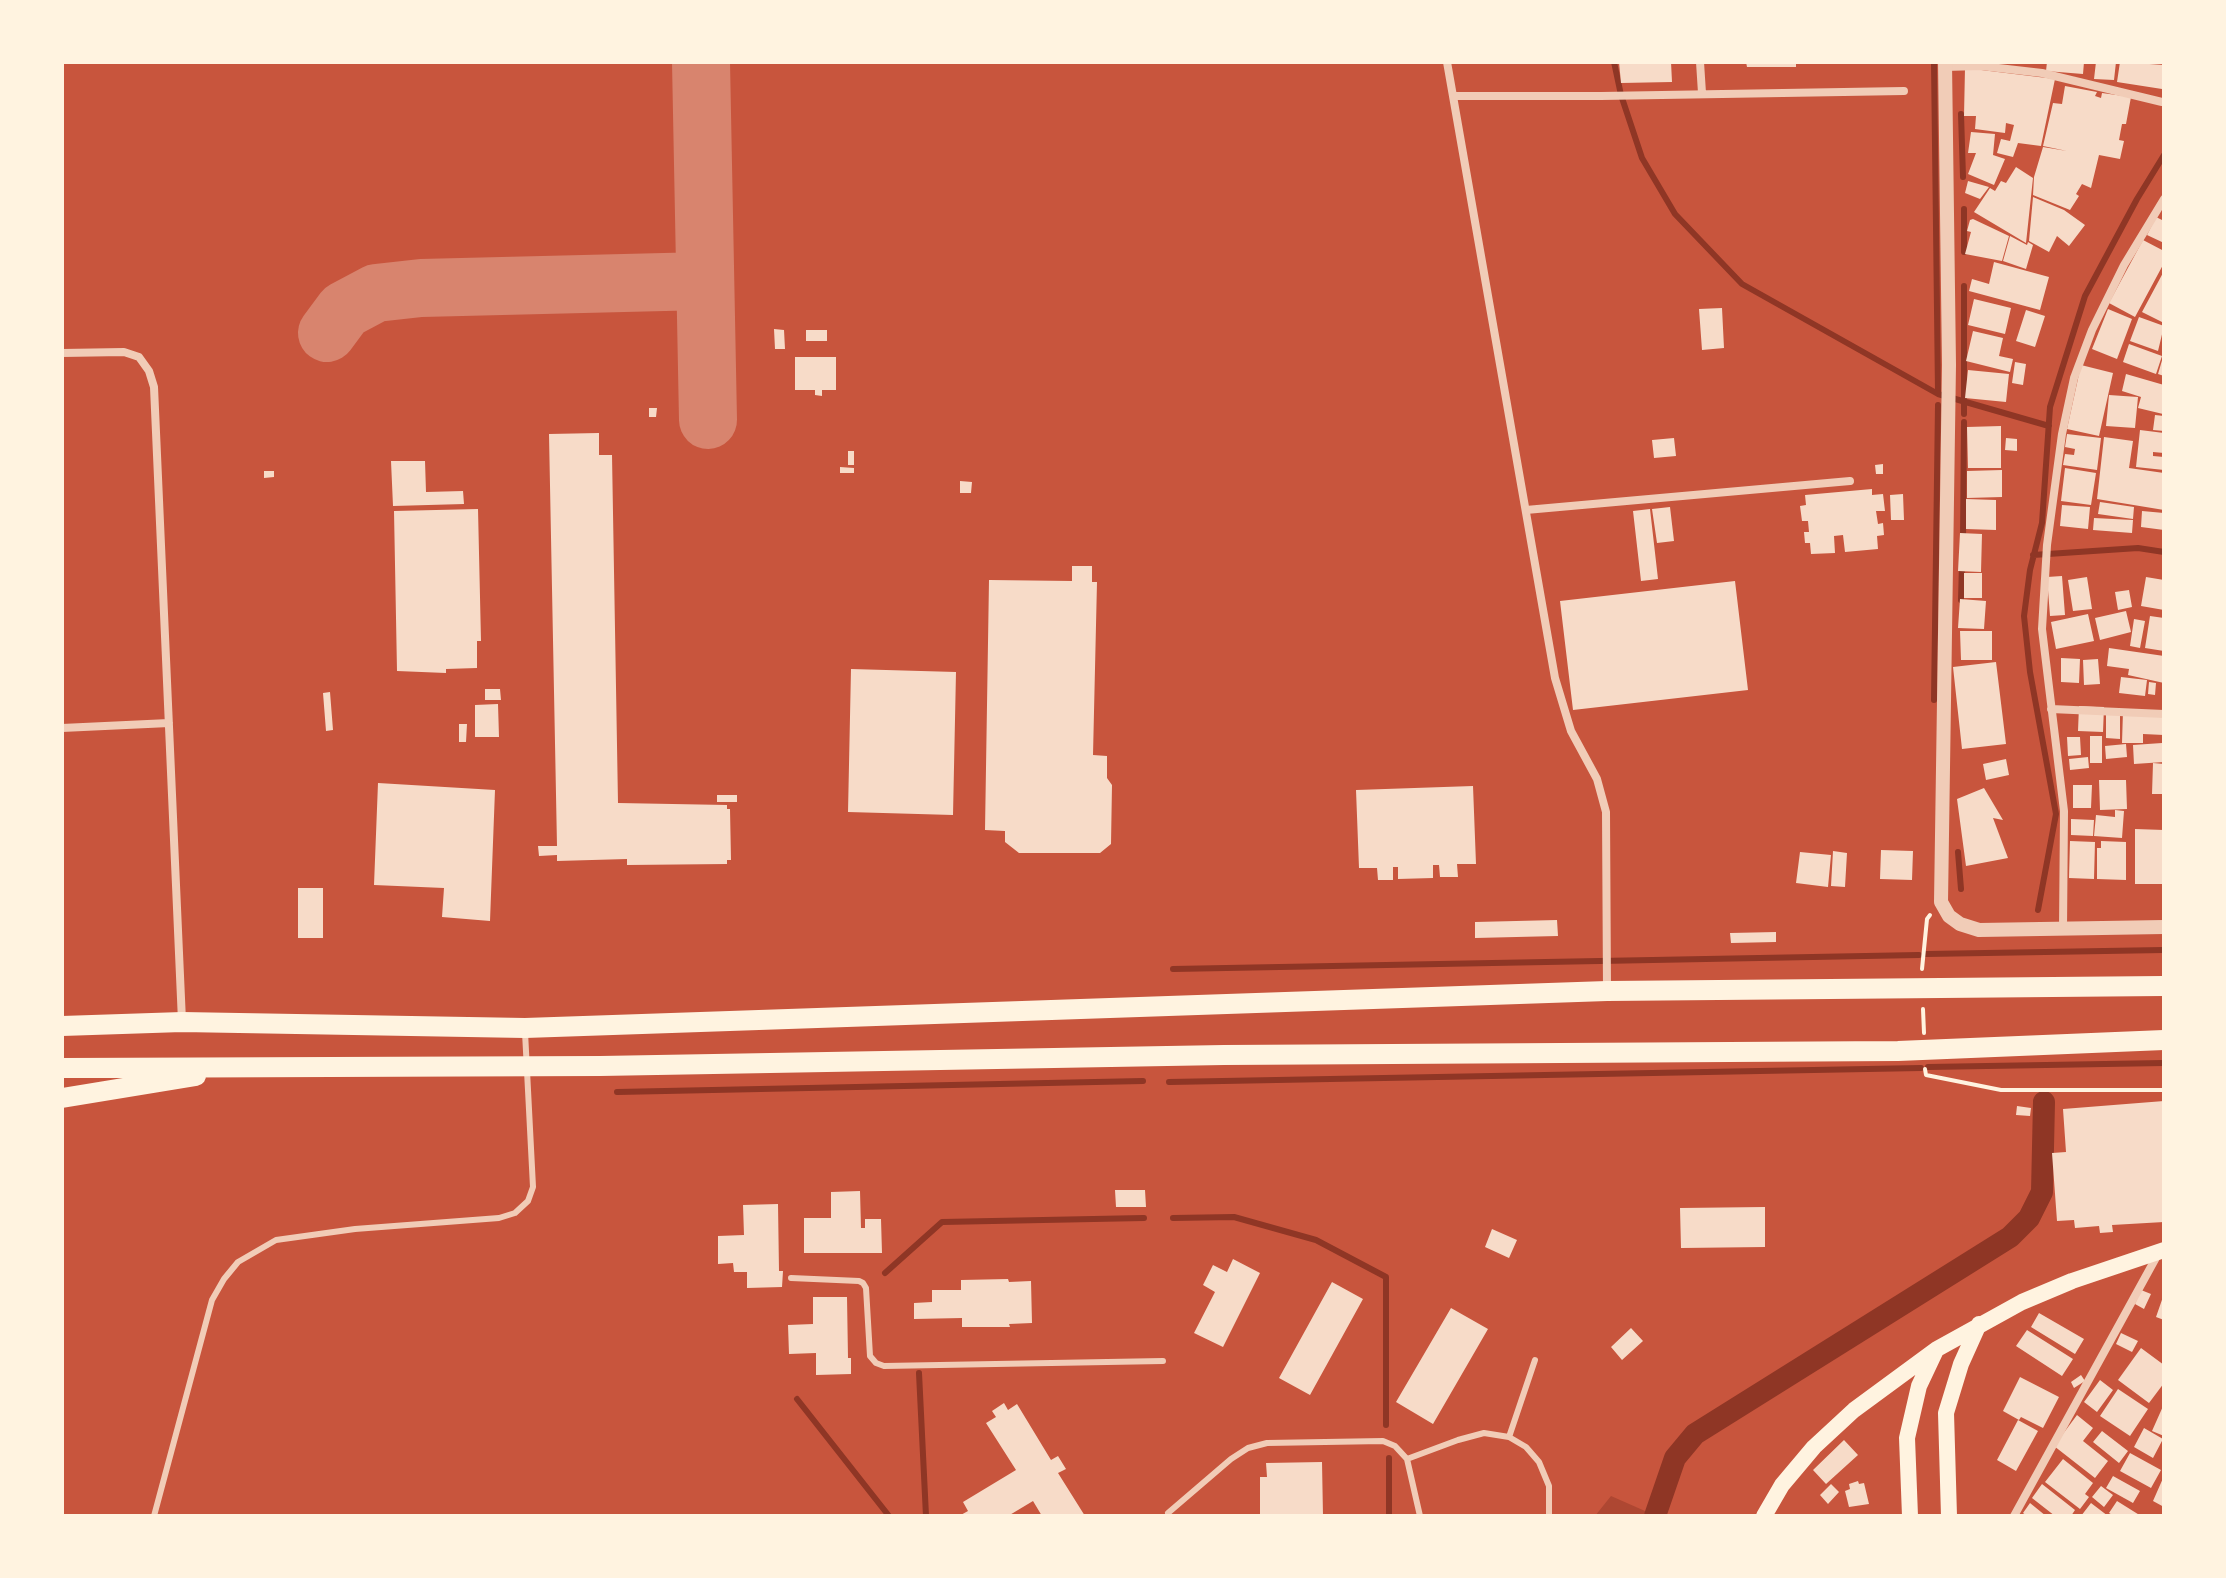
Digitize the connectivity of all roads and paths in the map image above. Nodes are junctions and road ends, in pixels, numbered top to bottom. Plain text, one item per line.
1 (1447, 62) edge
2 (1700, 62) edge
3 (1945, 64) edge
4 (1904, 91) dead end
5 (1702, 93) junction
6 (1454, 96) junction
7 (2162, 102) dead end
8 (2164, 199) edge
9 (62, 353) edge
10 (1850, 481) dead end
11 (1526, 510) junction
12 (2051, 709) junction
13 (2164, 714) edge
14 (169, 723) junction
15 (62, 728) edge
16 (1927, 919) dead end
17 (2164, 927) edge
18 (2063, 929) junction
19 (1922, 954) dead end
20 (2164, 986) edge
21 (1607, 991) junction
22 (182, 1022) junction
23 (62, 1026) edge
24 (525, 1028) junction
25 (2164, 1040) edge
26 (247, 1065) junction
27 (525, 1065) junction
28 (1925, 1066) dead end
29 (62, 1068) edge
30 (2164, 1090) edge
31 (62, 1098) edge
32 (2161, 1251) edge
33 (791, 1278) dead end
34 (1979, 1324) junction
35 (1937, 1349) junction
36 (1535, 1360) dead end
37 (1163, 1361) dead end
38 (1509, 1437) junction
39 (1407, 1459) junction
40 (1168, 1513) dead end
41 (154, 1516) edge
42 (1420, 1516) edge
43 (1549, 1516) edge
44 (1764, 1516) edge
45 (1910, 1516) edge
46 (1949, 1516) edge
47 (2014, 1516) edge

1 - 6 street
2 - 5 street
3 - 7 street
3 - 18 street
4 - 5 street
5 - 6 street
6 - 11 street
8 - 12 street
9 - 14 street
10 - 11 street
11 - 21 street
12 - 13 street
12 - 18 street
14 - 15 street
14 - 22 street
16 - 19 path
17 - 18 street
20 - 21 highway
21 - 24 highway
22 - 23 highway
22 - 24 highway
24 - 27 lane
25 - 27 highway
26 - 27 highway
26 - 29 highway
26 - 31 highway
27 - 41 lane
28 - 30 path
32 - 34 main road
32 - 47 street
33 - 37 lane
34 - 35 main road
34 - 46 main road
35 - 44 main road
35 - 45 main road
36 - 38 lane
38 - 39 lane
38 - 43 lane
39 - 40 lane
39 - 42 lane

